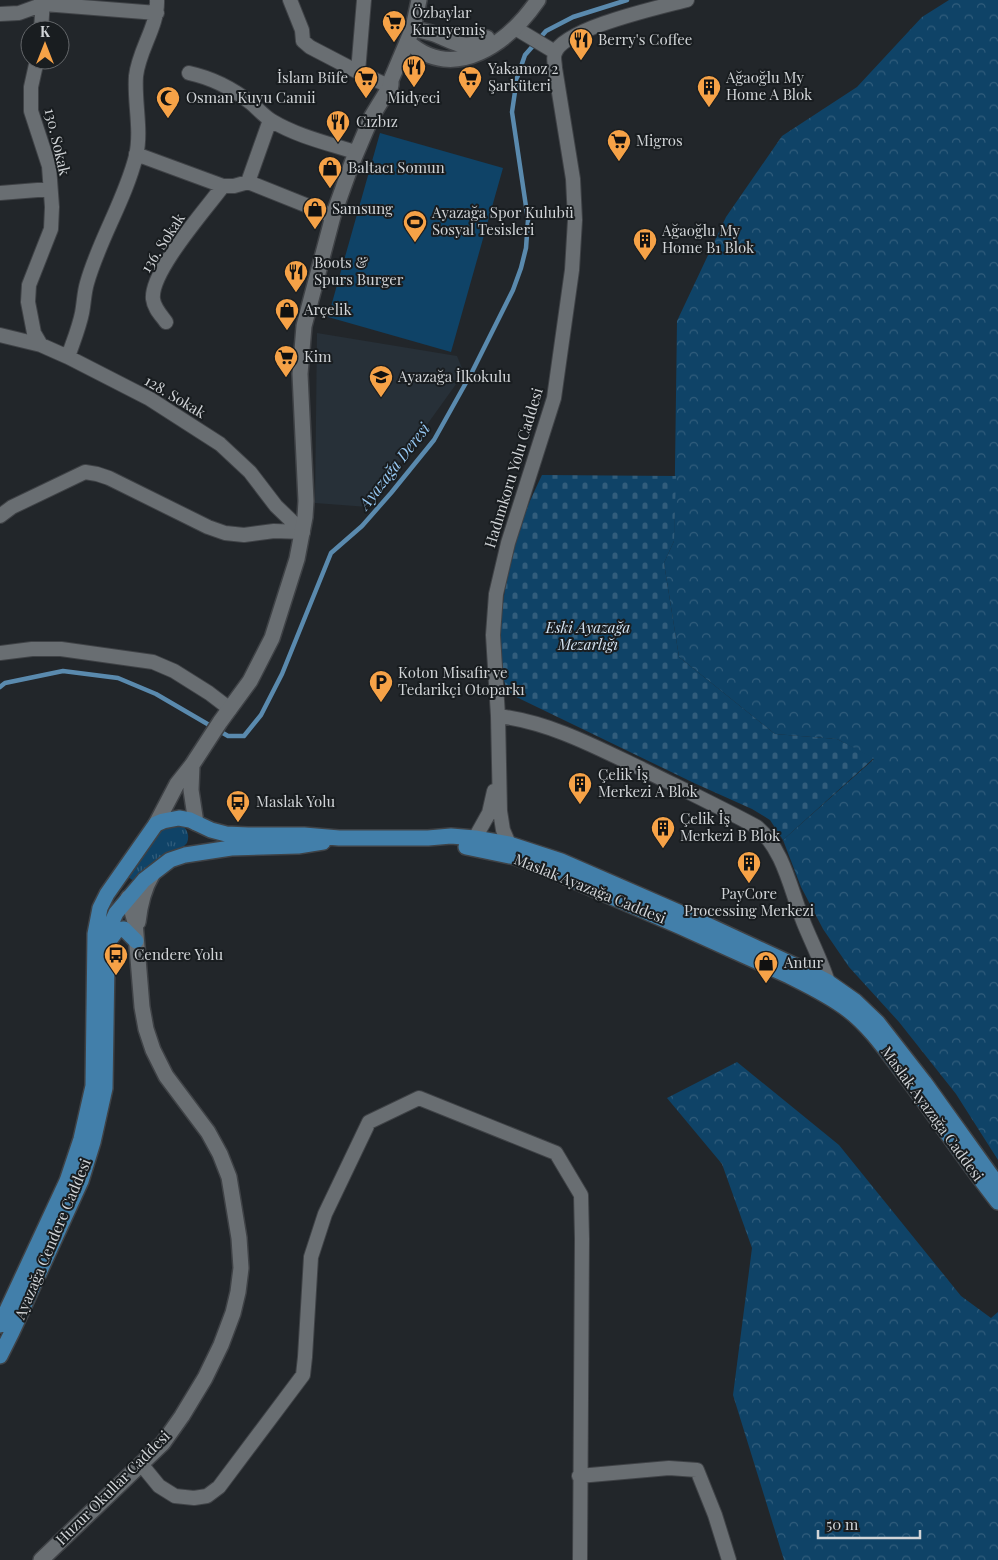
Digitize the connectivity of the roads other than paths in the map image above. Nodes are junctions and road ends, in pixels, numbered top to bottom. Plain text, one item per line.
1 (290, 0) edge
2 (364, 0) edge
3 (420, 0) edge
4 (428, 0) edge
5 (527, 0) edge
6 (538, 0) edge
7 (687, 0) edge
8 (44, 2) edge
9 (157, 7) edge
10 (0, 14) edge
11 (42, 20) edge
12 (515, 28) junction
13 (415, 38) junction
14 (555, 52) junction
15 (35, 70) edge
16 (189, 72) dead end
17 (358, 72) junction
18 (391, 86) junction
19 (270, 120) junction
20 (356, 152) junction
21 (136, 154) junction
22 (248, 182) junction
23 (223, 186) junction
24 (50, 189) junction
25 (0, 194) edge
26 (333, 216) junction
27 (166, 322) dead end
28 (0, 335) edge
29 (41, 345) junction
30 (68, 357) junction
31 (0, 516) edge
32 (303, 532) junction
33 (0, 653) edge
34 (225, 715) junction
35 (498, 716) junction
36 (192, 765) junction
37 (498, 769) junction
38 (196, 823) junction
39 (156, 824) junction
40 (339, 838) junction
41 (428, 838) junction
42 (475, 838) junction
43 (512, 850) junction
44 (185, 855) junction
45 (154, 872) junction
46 (120, 876) junction
47 (128, 898) junction
48 (109, 941) junction
49 (136, 941) junction
50 (828, 982) junction
51 (998, 1185) edge
52 (998, 1202) edge
53 (0, 1325) edge
54 (0, 1356) edge
55 (141, 1464) junction
56 (579, 1476) junction
57 (41, 1560) edge
58 (580, 1560) edge
59 (729, 1560) edge

1 - 17 street
2 - 17 street
3 - 13 street
4 - 13 street
5 - 13 street
6 - 12 street
7 - 14 street
8 - 9 street
8 - 10 street
8 - 11 street
9 - 21 street
12 - 13 street
12 - 14 street
13 - 18 street
14 - 35 street, Hadımkoru Yolu Caddesi
15 - 24 street, 130. Sokak
16 - 19 street
17 - 18 street
18 - 20 street
19 - 20 street
19 - 22 street
20 - 26 street
21 - 23 street
21 - 30 street
22 - 23 street
22 - 26 street
23 - 27 street, 136. Sokak
24 - 25 street
24 - 29 street, 130. Sokak
26 - 32 street
28 - 29 street, 128. Sokak
29 - 30 street, 128. Sokak
30 - 32 street, 128. Sokak
31 - 32 street
32 - 34 street
33 - 34 street
34 - 36 street
35 - 37 street, Hadımkoru Yolu Caddesi
35 - 50 street
36 - 38 street
36 - 39 street
37 - 42 street, Hadımkoru Yolu Caddesi
37 - 43 street, Hadımkoru Yolu Caddesi
38 - 39 main road, Maslak Ayazağa Caddesi
38 - 40 main road, Maslak Ayazağa Caddesi
38 - 44 main road
39 - 46 main road, Ayazağa Cendere Caddesi
40 - 41 main road, Maslak Ayazağa Caddesi
40 - 44 main road, Maslak Ayazağa Caddesi
41 - 42 main road, Maslak Ayazağa Caddesi
41 - 43 main road, Maslak Ayazağa Caddesi
42 - 43 main road, Maslak Ayazağa Caddesi
43 - 50 main road, Maslak Ayazağa Caddesi
43 - 52 main road, Maslak Ayazağa Caddesi
44 - 45 main road, Ayazağa Cendere Caddesi
45 - 47 main road, Ayazağa Cendere Caddesi
45 - 49 street, Huzur Okullar Caddesi
46 - 47 main road
46 - 53 main road, Ayazağa Cendere Caddesi
47 - 48 main road, Ayazağa Cendere Caddesi
47 - 49 street, Huzur Okullar Caddesi
48 - 49 main road
48 - 54 main road, Ayazağa Cendere Caddesi
49 - 55 street, Huzur Okullar Caddesi
50 - 51 main road, Maslak Ayazağa Caddesi
55 - 56 street
55 - 57 street, Huzur Okullar Caddesi
56 - 58 street
56 - 59 street

